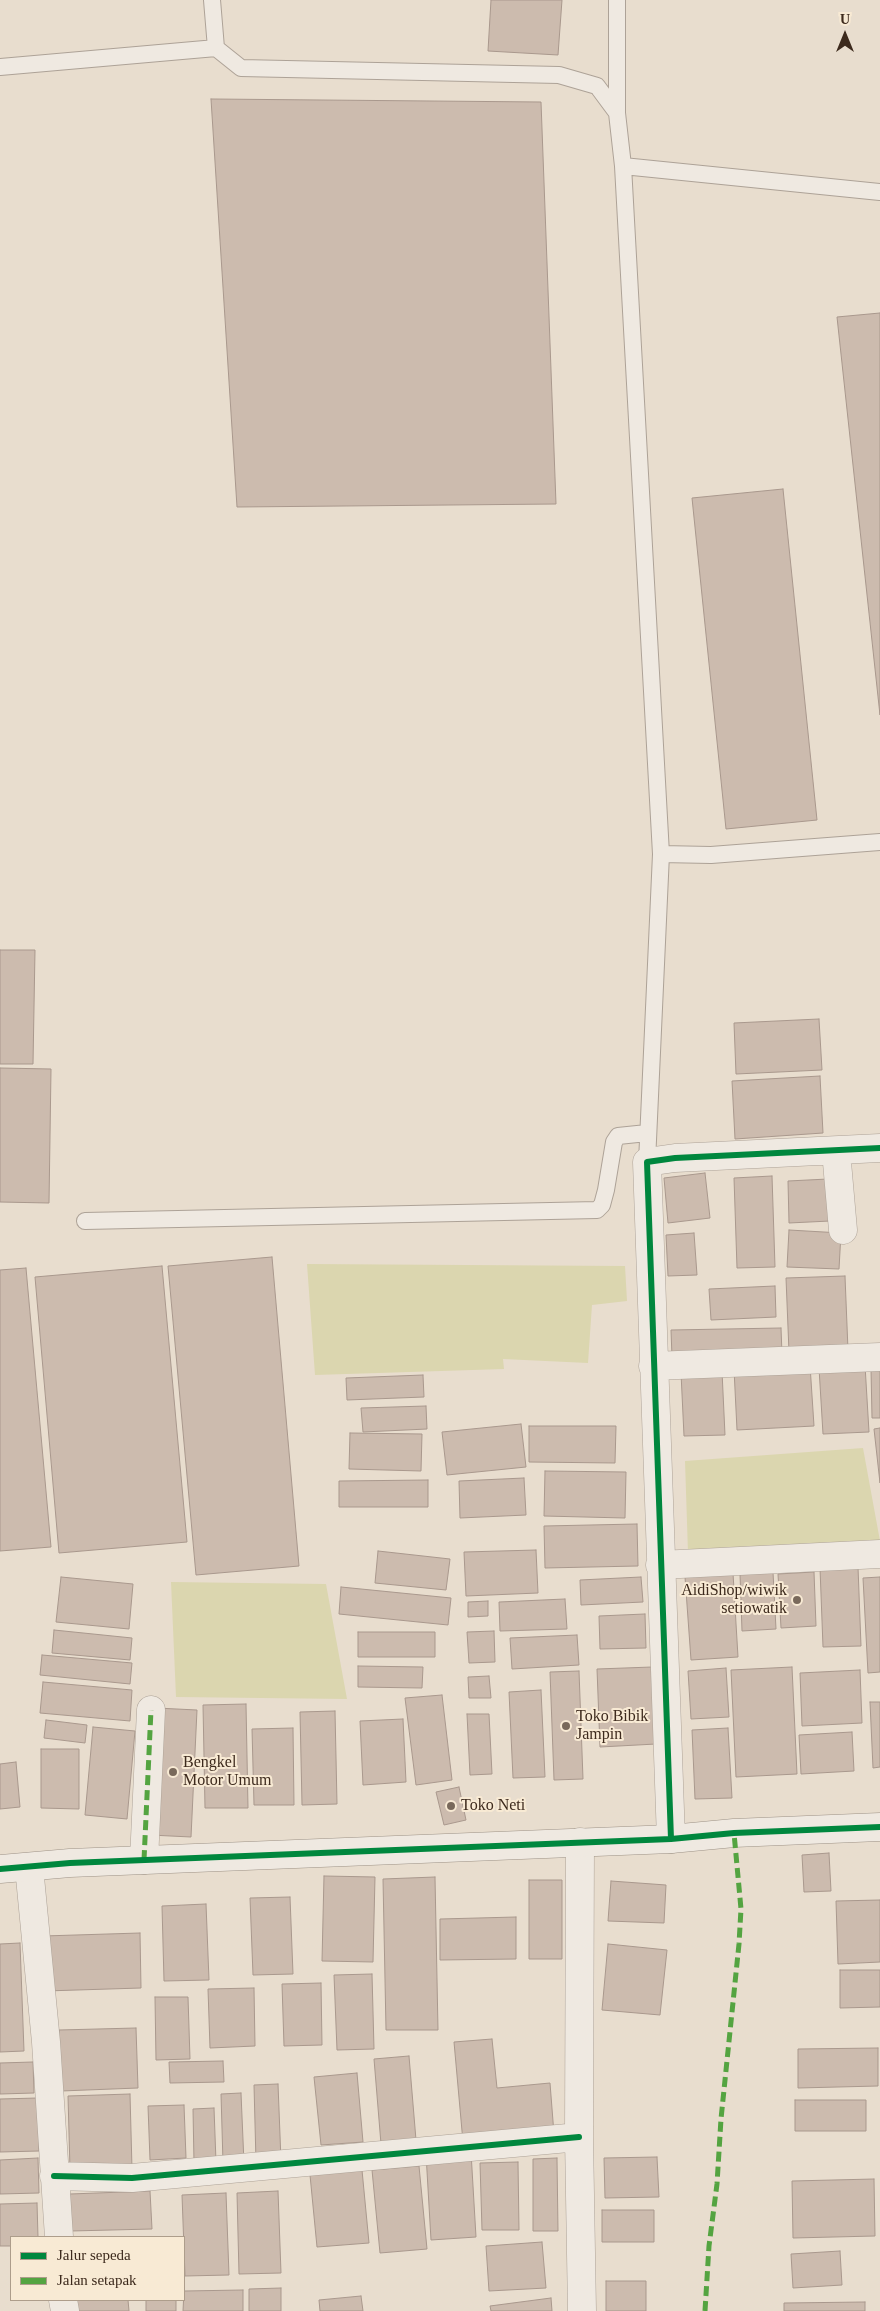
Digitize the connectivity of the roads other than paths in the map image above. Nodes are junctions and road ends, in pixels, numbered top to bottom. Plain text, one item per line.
1 (212, 0) edge
2 (617, 0) edge
3 (216, 48) junction
4 (0, 67) edge
5 (617, 113) junction
6 (623, 166) junction
7 (880, 192) edge
8 (880, 842) edge
9 (661, 854) junction
10 (647, 1133) junction
11 (880, 1148) edge
12 (836, 1151) junction
13 (647, 1162) junction
14 (85, 1221) dead end
15 (843, 1230) dead end
16 (880, 1357) edge
17 (653, 1366) junction
18 (880, 1554) edge
19 (660, 1565) junction
20 (151, 1710) dead end
21 (880, 1827) edge
22 (671, 1839) junction
23 (580, 1842) junction
24 (144, 1860) junction
25 (28, 1867) junction
26 (0, 1869) edge
27 (579, 2137) junction
28 (54, 2176) junction
29 (59, 2236) edge
30 (582, 2311) edge

1 - 3 lane
2 - 5 lane
3 - 4 lane
3 - 5 lane
5 - 6 lane
6 - 7 lane
6 - 9 lane
8 - 9 lane
9 - 10 lane
10 - 13 lane
10 - 14 lane
11 - 12 street
12 - 13 street
12 - 15 street
13 - 17 street
16 - 17 street
17 - 19 street
18 - 19 street
19 - 22 street
20 - 24 street
21 - 22 street
22 - 23 street
23 - 24 street
23 - 27 street
24 - 25 street
25 - 26 street
25 - 28 street
27 - 28 street
27 - 30 street
28 - 29 street

